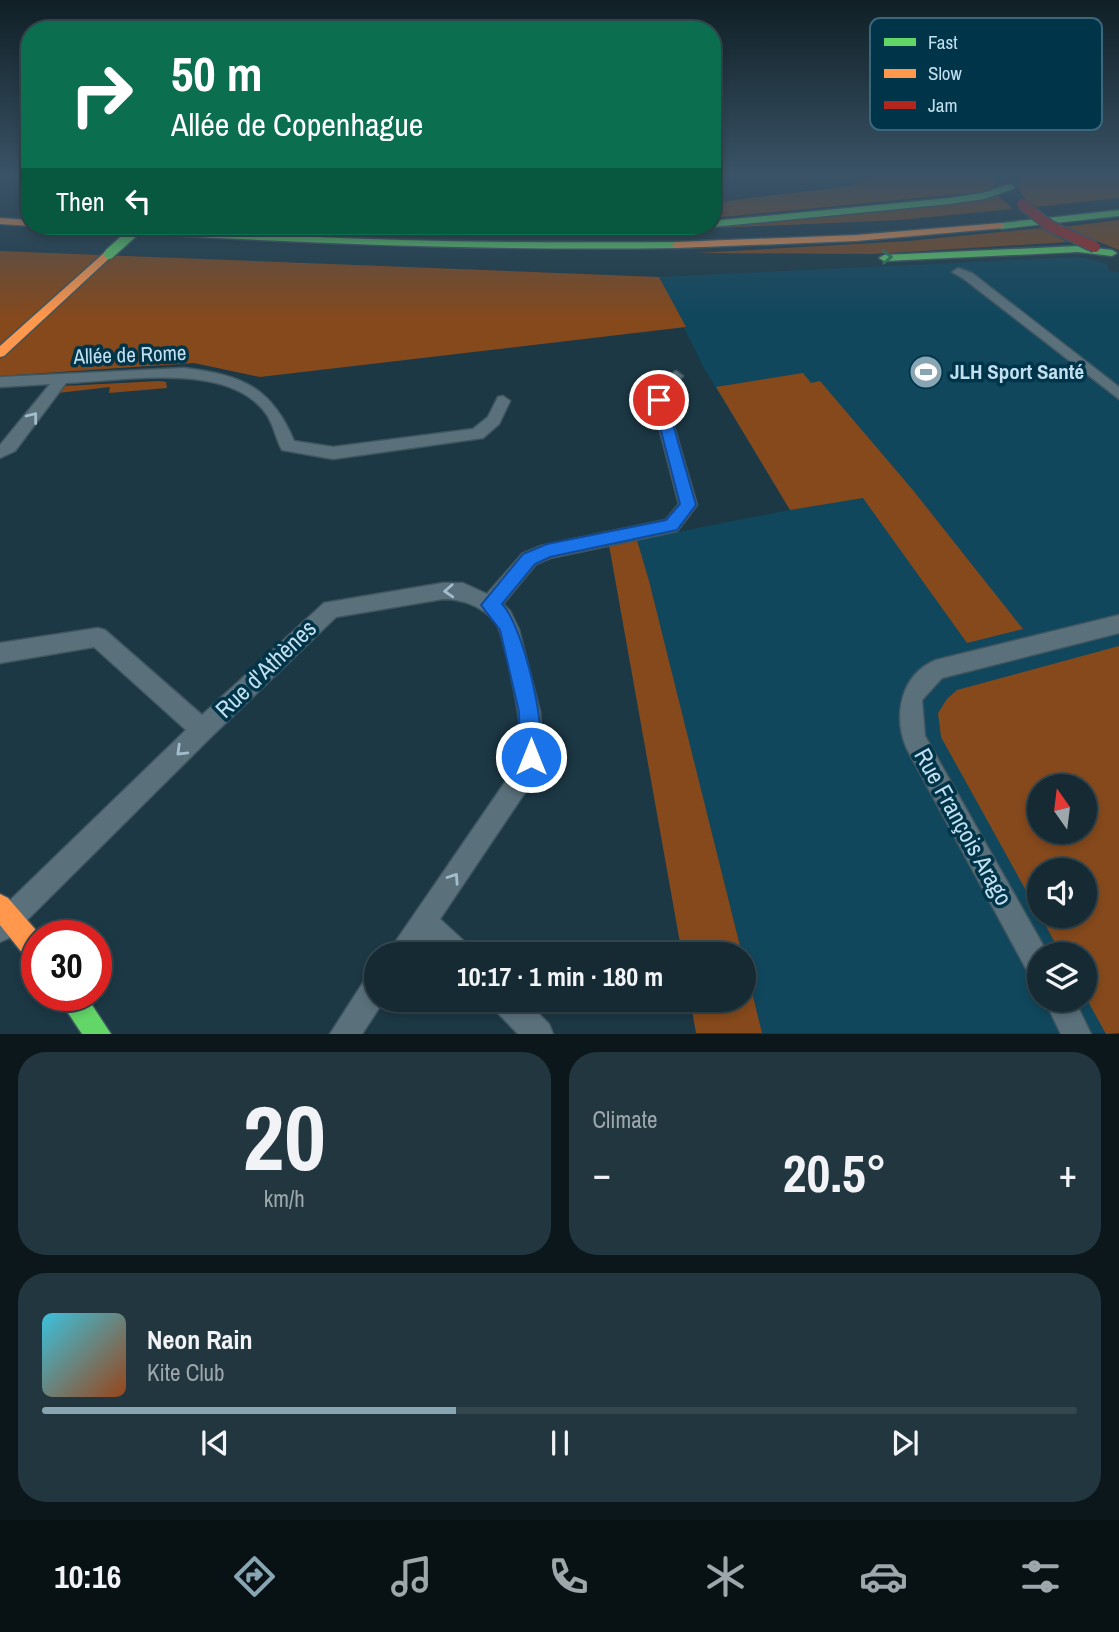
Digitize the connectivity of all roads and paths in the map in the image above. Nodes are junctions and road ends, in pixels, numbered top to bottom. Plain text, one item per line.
1 (920, 222) edge
2 (1020, 222) edge
3 (1045, 222) edge
4 (721, 233) edge
5 (130, 235) edge
6 (190, 235) edge
7 (374, 235) edge
8 (530, 235) edge
9 (665, 235) edge
10 (504, 242) junction
11 (1116, 254) edge
12 (870, 258) dead end
13 (745, 259) dead end
14 (958, 272) dead end
15 (0, 353) edge
16 (676, 376) dead end
17 (63, 378) junction
18 (0, 382) edge
19 (1119, 394) edge
20 (503, 401) dead end
21 (0, 452) edge
22 (490, 605) junction
23 (1119, 624) edge
24 (0, 653) edge
25 (202, 730) junction
26 (4, 918) edge
27 (424, 922) junction
28 (21, 935) edge
29 (410, 942) edge
30 (445, 942) edge
31 (1027, 943) edge
32 (364, 1005) edge
33 (81, 1011) edge
34 (517, 1012) edge
35 (1065, 1012) edge
36 (99, 1034) edge
37 (344, 1034) edge
38 (539, 1034) edge
39 (1077, 1034) edge

1 - 4 main road
2 - 10 main road
3 - 11 main road, bridge
5 - 15 main road, bridge
6 - 10 main road
7 - 10 main road
8 - 10 main road
9 - 10 main road
10 - 13 main road
12 -> 11 main road
14 - 19 street
16 - 22 street
17 - 18 street, Allée de Rome
17 - 20 street, Allée de Rome
21 -> 17 street
22 -> 25 street, Rue d'Athènes
27 -> 22 street
23 - 31 street, Rue François Arago
24 - 25 street
25 -> 26 street, Rue d'Athènes
26 - 28 main road
27 - 29 street
27 - 30 street
32 - 37 street
33 - 36 main road
34 - 38 street
35 - 39 street

